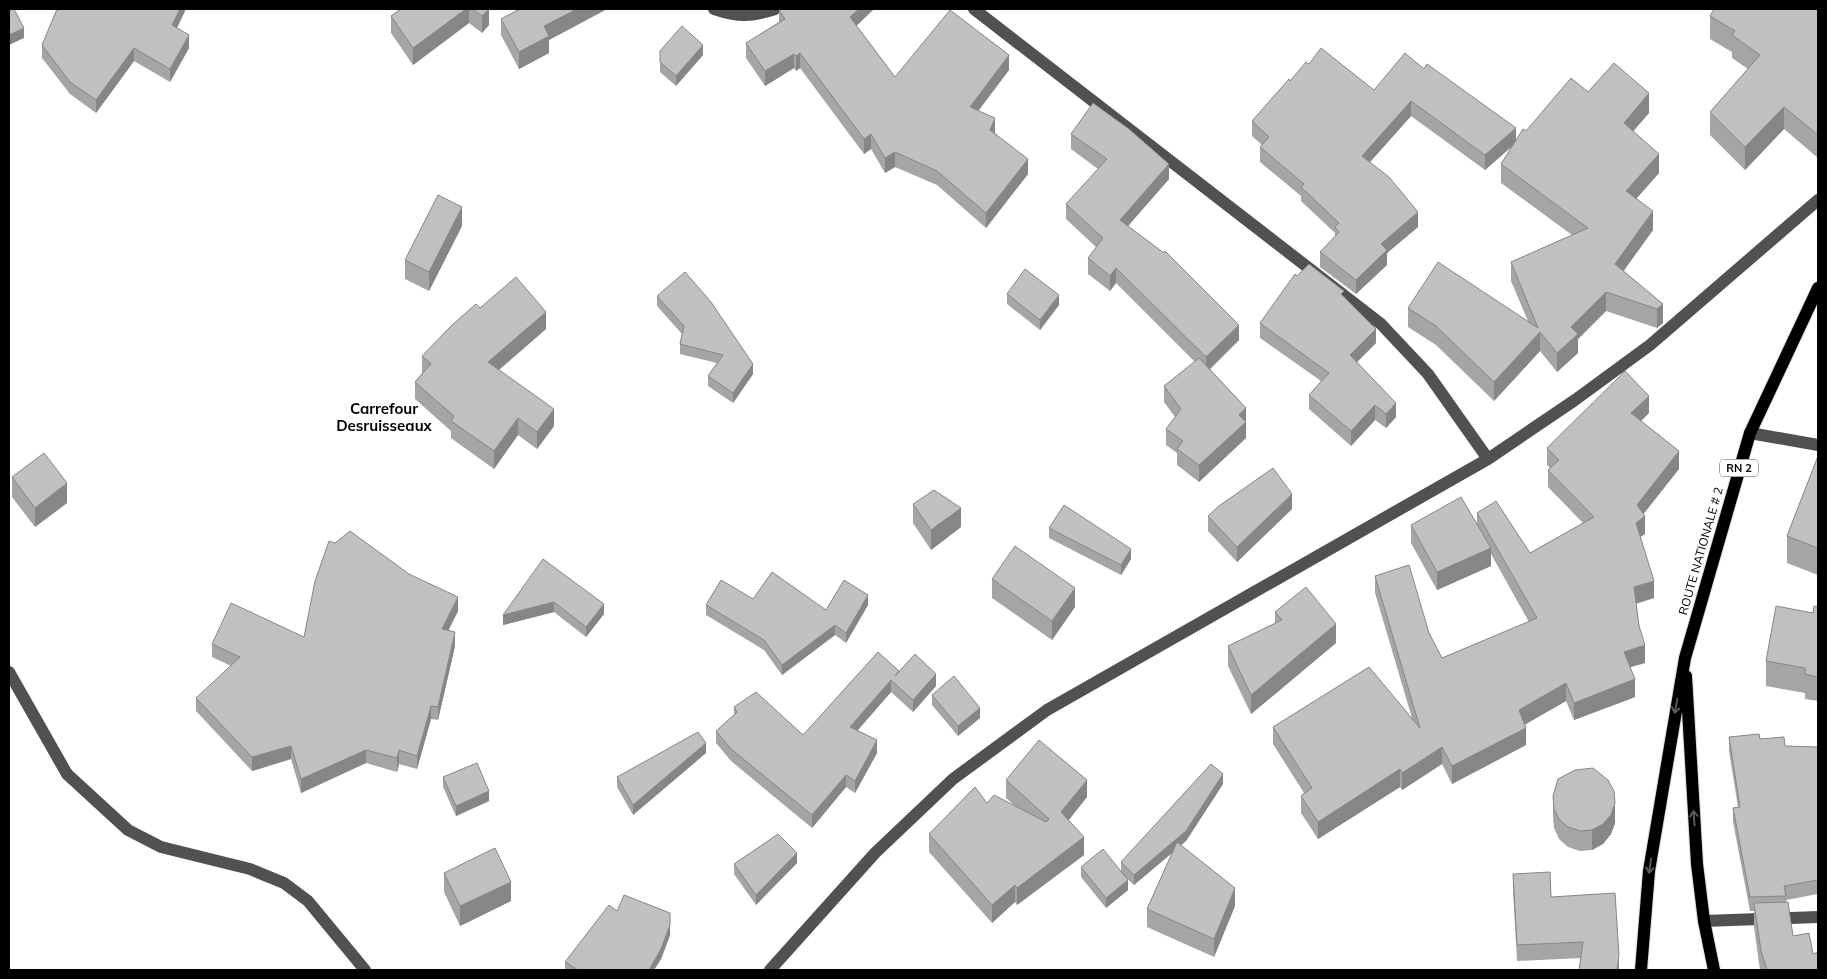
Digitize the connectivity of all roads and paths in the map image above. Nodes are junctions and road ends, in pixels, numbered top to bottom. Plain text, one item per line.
1 (714, 9) edge
2 (776, 9) edge
3 (974, 9) edge
4 (1818, 200) edge
5 (1818, 288) edge
6 (1750, 433) junction
7 (1818, 445) edge
8 (1488, 459) junction
9 (1685, 658) junction
10 (9, 672) edge
11 (1818, 917) edge
12 (1704, 921) junction
13 (365, 970) edge
14 (770, 970) edge
15 (1641, 970) edge
16 (1714, 970) edge

1 - 2 street
3 - 8 street
4 - 8 street
5 - 6 main road, ROUTE NATIONALE # 2 / RN 2
6 - 7 street
6 - 9 main road, ROUTE NATIONALE # 2 / RN 2
8 - 14 street
12 -> 9 main road, ROUTE NATIONALE # 2 / RN 2
9 -> 15 main road, ROUTE NATIONALE # 2 / RN 2
10 - 13 street
11 - 12 street
12 - 16 main road, ROUTE NATIONALE # 2 / RN 2

